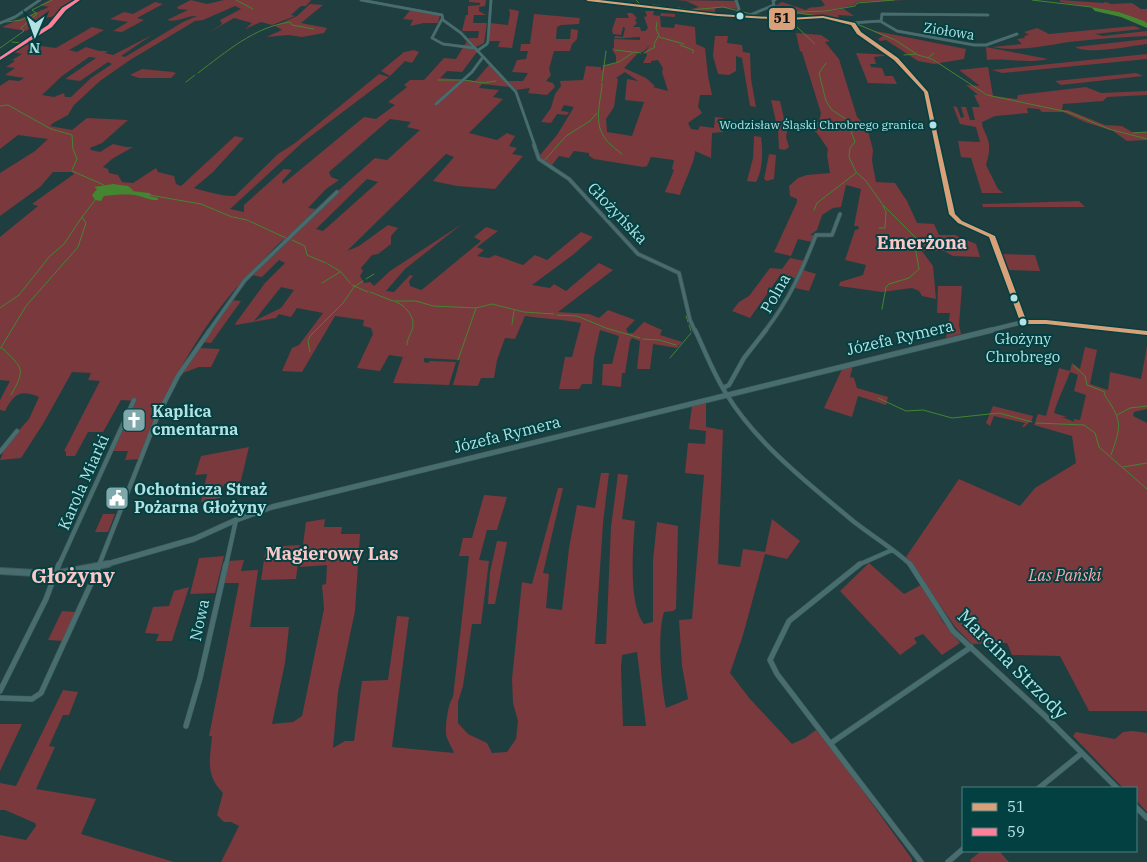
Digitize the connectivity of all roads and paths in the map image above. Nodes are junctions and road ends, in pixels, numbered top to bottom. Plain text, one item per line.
1 (40, 0) edge
2 (78, 0) edge
3 (361, 0) edge
4 (491, 0) edge
5 (588, 0) edge
6 (736, 0) edge
7 (775, 0) edge
8 (736, 15) junction
9 (751, 15) junction
10 (988, 15) dead end
11 (442, 19) junction
12 (880, 21) junction
13 (0, 23) edge
14 (851, 23) junction
15 (1017, 34) dead end
16 (476, 50) junction
17 (483, 56) junction
18 (0, 59) edge
19 (436, 104) dead end
20 (336, 192) dead end
21 (840, 214) dead end
22 (1026, 322) junction
23 (1147, 333) edge
24 (723, 388) junction
25 (726, 394) junction
26 (134, 400) dead end
27 (17, 431) dead end
28 (0, 452) edge
29 (236, 520) junction
30 (895, 552) junction
31 (98, 567) junction
32 (0, 571) edge
33 (54, 574) junction
34 (971, 647) junction
35 (0, 691) edge
36 (0, 698) edge
37 (186, 726) dead end
38 (831, 743) junction
39 (1082, 753) junction
40 (1040, 787) edge
41 (1116, 787) edge
42 (1137, 808) edge
43 (1147, 818) edge
44 (962, 850) edge
45 (922, 862) edge
46 (948, 862) edge

1 - 13 street
2 - 18 street
3 - 11 street, Głożyńska
4 - 16 street
5 - 8 street
6 - 8 street
7 - 9 street
8 - 9 street
9 - 14 street
10 - 12 street, Ziołowa
11 - 16 street, Głożyńska
11 - 16 street
12 - 14 street, Ziołowa
12 - 15 street, Ziołowa
14 - 22 street
16 - 17 street, Głożyńska
17 - 19 street
17 - 24 street, Głożyńska
20 - 31 street
21 - 24 street, Polna
22 - 23 street, Józefa Rymera
22 - 25 street, Józefa Rymera
24 - 25 street, Głożyńska
25 - 29 street, Józefa Rymera
25 - 30 street, Głożyńska
26 - 33 street, Karola Miarki
27 - 28 street
29 - 31 street, Józefa Rymera
29 - 37 street, Nowa
30 - 34 street, Marcina Strzody
30 - 38 street
31 - 33 street, Józefa Rymera
31 - 36 street
32 - 33 street, Józefa Rymera
33 - 35 street, Karola Miarki
34 - 38 street
34 - 39 street, Marcina Strzody
38 - 45 street
39 - 40 street
39 - 41 street, Marcina Strzody
42 - 43 street
44 - 46 street

